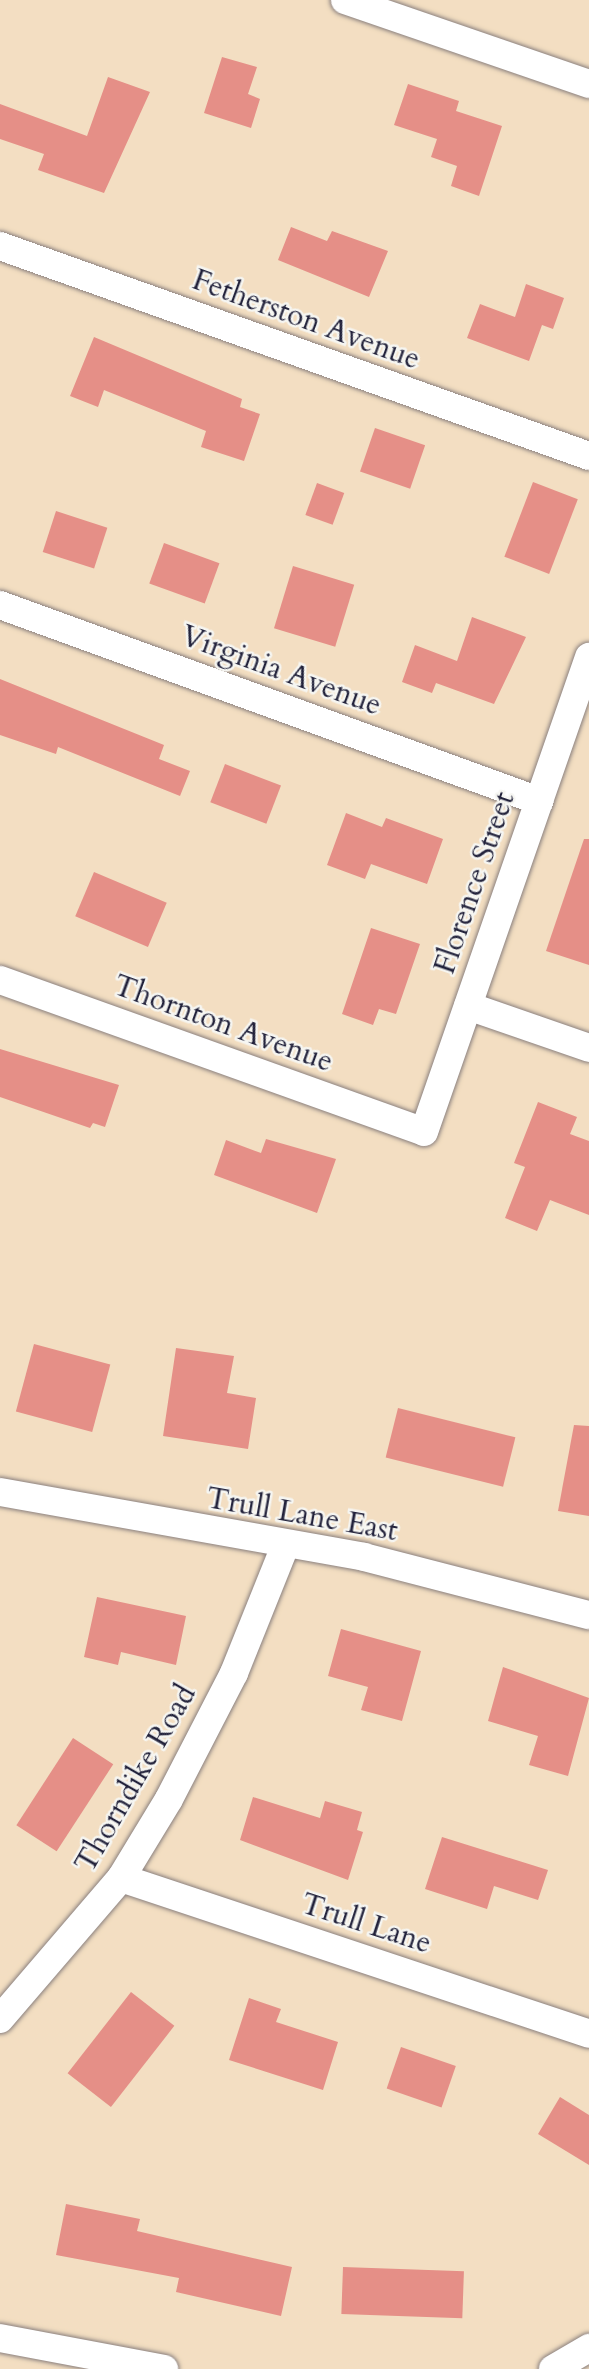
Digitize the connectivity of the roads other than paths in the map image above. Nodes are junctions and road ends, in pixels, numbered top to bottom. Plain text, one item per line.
1 (345, 0) edge
2 (589, 84) edge
3 (0, 246) edge
4 (589, 456) edge
5 (0, 605) edge
6 (589, 657) edge
7 (539, 801) junction
8 (0, 980) edge
9 (468, 1006) junction
10 (589, 1048) edge
11 (424, 1132) joint
12 (0, 1492) edge
13 (285, 1546) junction
14 (589, 1615) edge
15 (121, 1878) junction
16 (0, 2019) edge
17 (589, 2034) edge
18 (0, 2338) edge
19 (589, 2348) edge
20 (164, 2369) edge
21 (553, 2369) edge

1 - 2 street
3 - 4 street, Fetherston Avenue
5 - 7 street, Virginia Avenue
6 - 7 street, Florence Street
7 - 9 street, Florence Street
8 - 11 street, Thornton Avenue
9 - 10 street
9 - 11 street, Florence Street
12 - 13 street, Trull Lane East
13 - 14 street, Trull Lane East
13 - 15 street, Thorndike Road
15 - 16 street, Thorndike Road
15 - 17 street, Trull Lane
18 - 20 street
19 - 21 street

